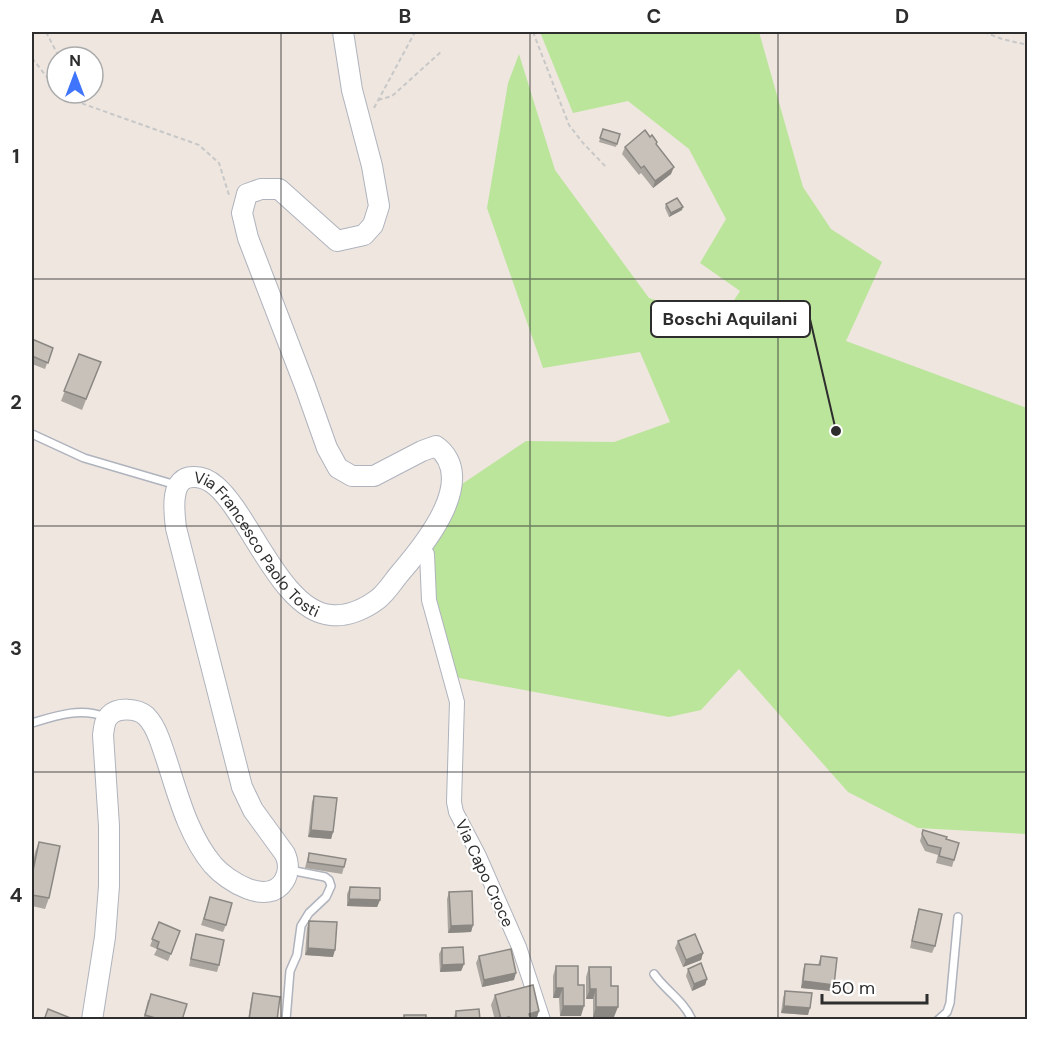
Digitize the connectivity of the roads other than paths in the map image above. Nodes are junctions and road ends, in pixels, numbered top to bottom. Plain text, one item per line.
1 (343, 32) edge
2 (32, 434) edge
3 (178, 485) junction
4 (421, 548) junction
5 (107, 719) junction
6 (32, 723) edge
7 (288, 870) junction
8 (958, 916) dead end
9 (654, 974) dead end
10 (92, 1020) edge
11 (286, 1020) edge
12 (543, 1020) edge
13 (692, 1020) edge
14 (938, 1020) edge

1 - 4 main road, Via Francesco Paolo Tosti
2 - 3 lane
3 - 4 main road, Via Francesco Paolo Tosti
3 - 7 main road, Via Francesco Paolo Tosti
4 - 12 street, Via Capo Croce
5 - 6 lane
5 - 7 main road
5 - 10 main road
7 - 11 lane
8 - 14 lane
9 - 13 lane

